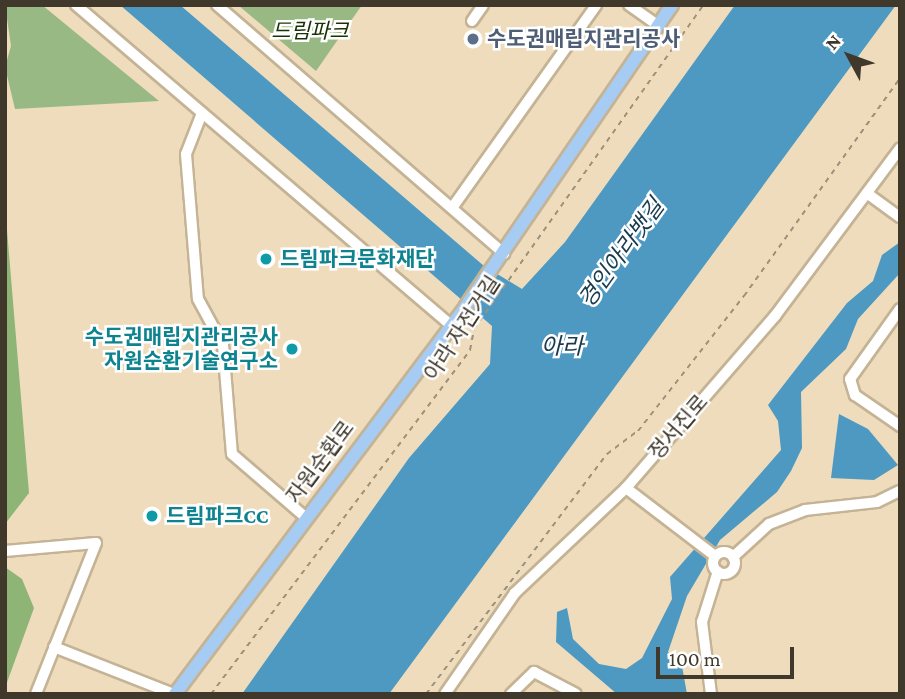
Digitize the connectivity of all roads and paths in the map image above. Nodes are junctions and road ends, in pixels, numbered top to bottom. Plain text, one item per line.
1 (76, 5) edge
2 (217, 5) edge
3 (483, 5) edge
4 (596, 5) edge
5 (629, 5) edge
6 (672, 5) edge
7 (703, 5) edge
8 (471, 21) dead end
9 (658, 25) junction
10 (900, 78) edge
11 (202, 113) junction
12 (900, 148) edge
13 (869, 194) junction
14 (452, 208) junction
15 (900, 218) edge
16 (501, 257) junction
17 (900, 309) edge
18 (449, 324) junction
19 (900, 426) edge
20 (626, 488) junction
21 (900, 491) edge
22 (304, 516) junction
23 (5, 551) edge
24 (715, 556) junction
25 (733, 556) junction
26 (718, 571) junction
27 (54, 647) junction
28 (36, 694) edge
29 (175, 694) edge
30 (211, 694) edge
31 (426, 694) edge
32 (445, 694) edge
33 (511, 694) edge
34 (576, 694) edge
35 (711, 694) edge

1 - 11 street
2 - 14 street
3 - 8 street
4 - 14 street
5 - 9 street
6 - 9 main road
7 - 30 path, 아라 자전거길
9 - 16 main road
10 - 31 path
11 - 18 street
11 - 22 street
12 - 13 street, 정서진로
13 - 15 street
13 - 20 street, 정서진로
14 - 16 street
16 - 18 main road, 자원순환로
17 - 19 street
18 - 22 main road, 자원순환로
20 - 24 street
20 - 32 street, 정서진로
21 - 25 street
22 - 29 main road, 자원순환로
23 - 27 street
24 - 25 street
24 - 26 street
25 - 26 street
26 - 35 street
27 - 28 street
27 - 29 street
33 - 34 street

